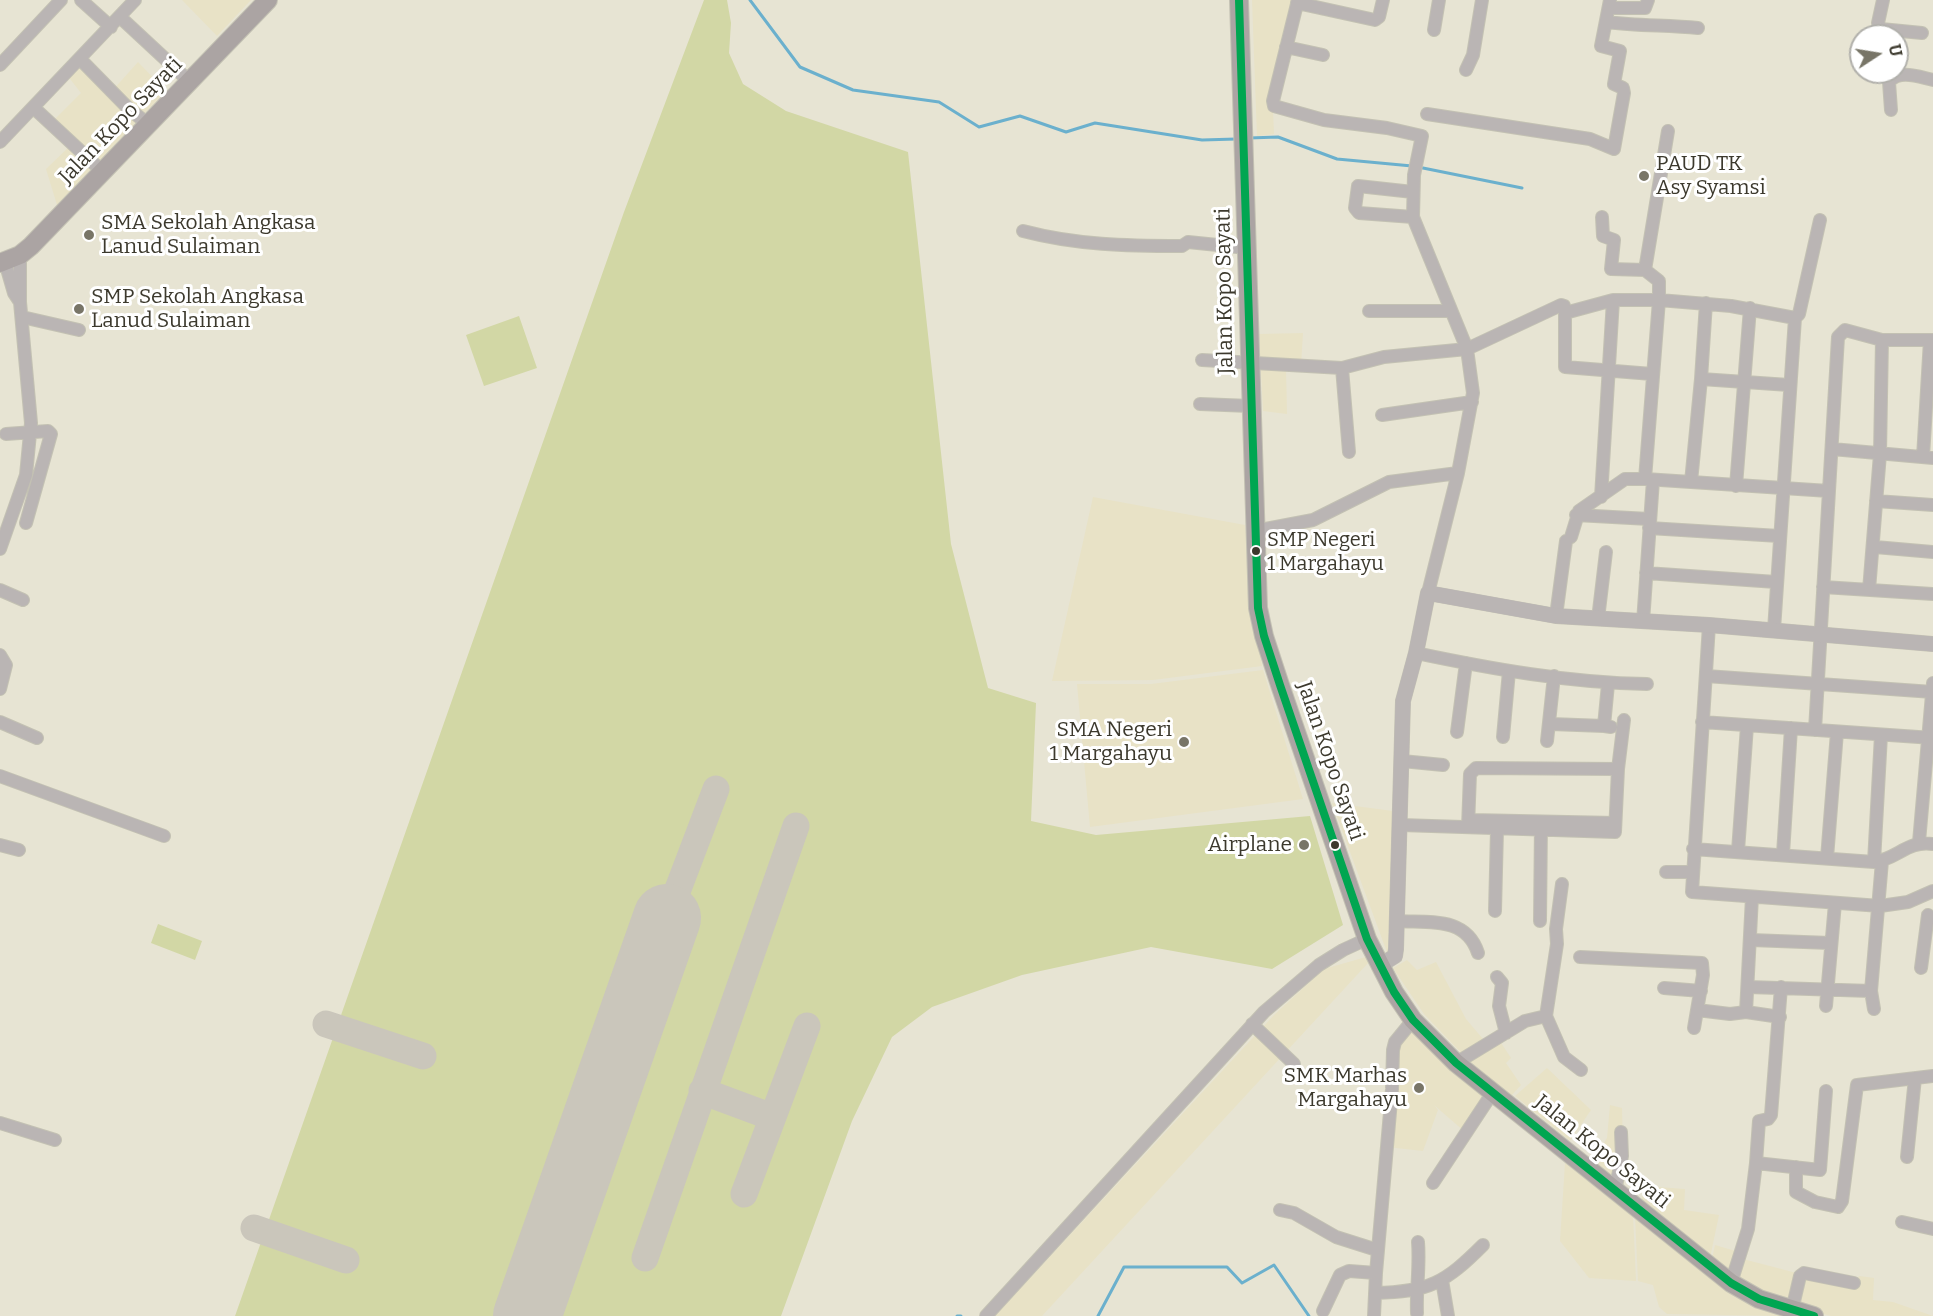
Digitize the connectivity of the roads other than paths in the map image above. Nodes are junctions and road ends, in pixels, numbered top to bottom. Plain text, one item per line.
1 (62, 0) edge
2 (81, 0) edge
3 (135, 0) edge
4 (268, 0) edge
5 (1239, 0) edge
6 (1383, 0) edge
7 (1439, 0) edge
8 (1482, 0) edge
9 (1648, 0) edge
10 (1883, 0) edge
11 (1298, 1) edge
12 (1609, 4) edge
13 (120, 17) junction
14 (1606, 22) junction
15 (111, 27) junction
16 (1698, 28) dead end
17 (1434, 30) dead end
18 (1922, 33) dead end
19 (1286, 47) junction
20 (1323, 55) dead end
21 (81, 59) junction
22 (0, 65) edge
23 (1466, 70) dead end
24 (1933, 80) edge
25 (190, 82) junction
26 (34, 108) junction
27 (1891, 111) dead end
28 (1427, 114) dead end
29 (149, 125) junction
30 (1668, 131) dead end
31 (0, 142) edge
32 (104, 173) junction
33 (1413, 192) junction
34 (1602, 217) dead end
35 (1413, 218) junction
36 (1820, 220) dead end
37 (1023, 231) dead end
38 (1247, 248) junction
39 (8, 260) edge
40 (1645, 270) junction
41 (1612, 300) junction
42 (1659, 300) junction
43 (1706, 303) junction
44 (1750, 308) junction
45 (1565, 310) junction
46 (1369, 311) dead end
47 (1451, 311) junction
48 (1797, 316) junction
49 (22, 317) junction
50 (79, 330) dead end
51 (1882, 340) junction
52 (1932, 340) edge
53 (1467, 349) junction
54 (1202, 360) dead end
55 (1250, 362) junction
56 (1342, 368) junction
57 (1607, 371) junction
58 (1652, 374) junction
59 (1701, 379) junction
60 (1745, 382) junction
61 (1789, 385) junction
62 (1472, 402) junction
63 (1200, 404) dead end
64 (1250, 406) junction
65 (1382, 415) dead end
66 (31, 430) junction
67 (6, 434) dead end
68 (1832, 448) junction
69 (1349, 452) dead end
70 (1880, 454) junction
71 (1928, 457) edge
72 (1458, 473) junction
73 (1602, 475) junction
74 (1625, 479) junction
75 (1649, 480) junction
76 (1691, 482) junction
77 (1736, 486) junction
78 (1783, 489) junction
79 (1829, 491) junction
80 (1601, 497) junction
81 (1876, 501) junction
82 (1933, 505) edge
83 (1576, 515) junction
84 (26, 523) dead end
85 (1648, 524) junction
86 (1255, 531) junction
87 (1779, 536) junction
88 (1875, 547) junction
89 (0, 549) edge
90 (1606, 552) dead end
91 (1933, 552) edge
92 (1646, 573) junction
93 (1776, 582) junction
94 (1823, 587) junction
95 (0, 590) edge
96 (1869, 590) junction
97 (1428, 593) junction
98 (1933, 594) edge
99 (23, 600) dead end
100 (1556, 616) junction
101 (1598, 619) junction
102 (1643, 622) junction
103 (1709, 625) junction
104 (1774, 630) junction
105 (1821, 634) junction
106 (1933, 644) edge
107 (1416, 653) junction
108 (0, 655) edge
109 (1466, 663) junction
110 (1509, 671) junction
111 (1706, 675) junction
112 (1554, 676) junction
113 (1818, 683) junction
114 (1608, 684) junction
115 (1647, 684) dead end
116 (0, 689) edge
117 (1933, 689) edge
118 (1624, 720) dead end
119 (0, 722) edge
120 (1702, 722) junction
121 (1551, 724) junction
122 (1747, 726) junction
123 (1791, 728) junction
124 (1815, 730) junction
125 (1457, 732) dead end
126 (1837, 732) junction
127 (1881, 735) junction
128 (1503, 737) dead end
129 (37, 738) dead end
130 (1930, 738) edge
131 (1547, 741) dead end
132 (1402, 761) junction
133 (1443, 765) dead end
134 (1618, 769) junction
135 (0, 776) edge
136 (1401, 822) junction
137 (1468, 824) junction
138 (1541, 826) junction
139 (1497, 830) junction
140 (164, 836) dead end
141 (1919, 842) junction
142 (1933, 844) edge
143 (0, 845) edge
144 (1694, 849) junction
145 (19, 850) dead end
146 (1738, 851) junction
147 (1783, 854) junction
148 (1827, 858) junction
149 (1878, 861) junction
150 (1666, 872) dead end
151 (1692, 872) junction
152 (1563, 884) dead end
153 (1933, 891) edge
154 (1752, 897) junction
155 (1918, 898) junction
156 (1835, 903) junction
157 (1880, 906) junction
158 (1496, 911) dead end
159 (1930, 920) edge
160 (1397, 921) junction
161 (1540, 921) dead end
162 (1367, 939) junction
163 (1751, 939) junction
164 (1830, 943) junction
165 (1927, 949) edge
166 (1478, 953) dead end
167 (1580, 957) dead end
168 (1379, 966) junction
169 (1921, 968) dead end
170 (1497, 977) dead end
171 (1748, 987) junction
172 (1781, 987) junction
173 (1664, 988) dead end
174 (1827, 990) junction
175 (1701, 991) junction
176 (1871, 991) junction
177 (1826, 1006) dead end
178 (1874, 1009) dead end
179 (1697, 1010) junction
180 (1746, 1012) junction
181 (1546, 1016) junction
182 (1780, 1017) junction
183 (1413, 1020) junction
184 (1252, 1024) junction
185 (1694, 1028) dead end
186 (1506, 1033) junction
187 (1456, 1063) junction
188 (1294, 1064) dead end
189 (1581, 1070) dead end
190 (1933, 1076) edge
191 (1915, 1078) junction
192 (1826, 1091) dead end
193 (1493, 1092) junction
194 (0, 1123) edge
195 (1622, 1132) dead end
196 (55, 1140) dead end
197 (1907, 1157) dead end
198 (1755, 1164) junction
199 (1796, 1167) junction
200 (1433, 1183) dead end
201 (1615, 1191) junction
202 (1280, 1210) dead end
203 (1902, 1222) dead end
204 (1933, 1229) edge
205 (1418, 1242) dead end
206 (1483, 1245) dead end
207 (1377, 1250) junction
208 (1376, 1273) junction
209 (1442, 1280) junction
210 (1731, 1283) junction
211 (1854, 1283) dead end
212 (1416, 1291) junction
213 (1375, 1293) junction
214 (1792, 1310) junction
215 (1323, 1311) dead end
216 (1417, 1313) dead end
217 (986, 1316) edge
218 (1374, 1316) edge
219 (1448, 1316) edge
220 (1814, 1316) edge

1 - 22 street
2 - 15 street
3 - 13 street
4 - 25 main road, Jalan Kopo Sayati
5 - 38 main road, Jalan Kopo Sayati
6 - 11 street
7 - 17 street
8 - 23 street
9 - 12 street
10 - 18 street
11 - 19 street
12 - 14 street
13 - 15 street
13 - 25 street
14 - 16 street
14 - 28 street
15 - 21 street
19 - 20 street
19 - 33 street
21 - 26 street
21 - 29 street
24 - 27 street
25 - 29 main road, Jalan Kopo Sayati
26 - 31 street
26 - 32 street
29 - 32 main road, Jalan Kopo Sayati
30 - 40 street
32 - 39 main road, Jalan Kopo Sayati
33 - 35 street
33 - 35 street
34 - 40 street
35 - 47 street
36 - 48 street
37 - 38 street
38 - 55 main road, Jalan Kopo Sayati
39 - 49 street
40 - 42 street
41 - 42 street
41 - 45 street
41 - 57 street
42 - 43 street
42 - 58 street
43 - 44 street
43 - 59 street
44 - 48 street
44 - 60 street
45 - 53 street
45 - 57 street
46 - 47 street
47 - 53 street
48 - 61 street
49 - 50 street
49 - 66 street
51 - 52 street
51 - 68 street
51 - 70 street
52 - 71 street
53 - 56 street
53 - 62 street
54 - 55 street
55 - 56 street
55 - 64 main road, Jalan Kopo Sayati
56 - 69 street
57 - 58 street
57 - 73 street
58 - 75 street
59 - 60 street
59 - 76 street
60 - 61 street
60 - 77 street
61 - 78 street
62 - 65 street
62 - 72 street
63 - 64 street
64 - 86 main road, Jalan Kopo Sayati
66 - 67 street
66 - 84 street
66 - 89 street
68 - 70 street
68 - 79 street
70 - 71 street
70 - 81 street
72 - 86 street
72 - 97 street
73 - 74 street
73 - 80 street
74 - 75 street
74 - 80 street
75 - 76 street
75 - 85 street
76 - 77 street
77 - 78 street
78 - 79 street
78 - 87 street
79 - 94 street
80 - 83 street
81 - 82 street
81 - 88 street
83 - 85 street
83 - 100 street
85 - 87 street
85 - 92 street
86 - 162 main road, Jalan Kopo Sayati
87 - 93 street
88 - 91 street
88 - 96 street
90 - 101 street
92 - 93 street
92 - 102 street
93 - 104 street
94 - 96 street
94 - 105 street
95 - 99 street
96 - 98 street
97 - 100 street
97 - 107 street
100 - 101 street
101 - 102 street
102 - 103 street
103 - 104 street
103 - 111 street
104 - 105 street
105 - 106 street
105 - 113 street
107 - 109 street
107 - 132 street
108 - 116 street
109 - 110 street
109 - 125 street
110 - 112 street
110 - 128 street
111 - 113 street
111 - 120 street
112 - 114 street
112 - 121 street
113 - 117 street
113 - 124 street
114 - 115 street
114 - 121 street
117 - 130 street
118 - 134 street
119 - 129 street
120 - 122 street
120 - 144 street
121 - 131 street
122 - 123 street
122 - 146 street
123 - 124 street
123 - 147 street
124 - 126 street
126 - 127 street
126 - 148 street
127 - 130 street
127 - 149 street
130 - 141 street
132 - 133 street
132 - 136 street
134 - 137 street
134 - 138 street
135 - 140 street
136 - 137 street
136 - 160 street
137 - 138 street
137 - 139 street
138 - 139 street
138 - 161 street
139 - 158 street
141 - 142 street
141 - 149 street
143 - 145 street
144 - 146 street
144 - 151 street
146 - 147 street
147 - 148 street
148 - 149 street
149 - 157 street
150 - 151 street
151 - 154 street
152 - 181 street
153 - 155 street
154 - 156 street
154 - 163 street
155 - 157 street
155 - 159 street
156 - 157 street
156 - 164 street
157 - 176 street
159 - 165 street
160 - 166 street
160 - 168 street
162 - 168 main road, Jalan Kopo Sayati
162 - 184 street
163 - 164 street
163 - 171 street
164 - 174 street
165 - 169 street
167 - 175 street
168 - 183 main road, Jalan Kopo Sayati
170 - 186 street
171 - 172 street
171 - 180 street
172 - 174 street
172 - 182 street
173 - 175 street
174 - 176 street
174 - 177 street
175 - 179 street
176 - 178 street
179 - 180 street
179 - 185 street
180 - 182 street
181 - 186 street
181 - 189 street
182 - 198 street
183 - 187 main road, Jalan Kopo Sayati
183 - 207 street
184 - 188 street
184 - 217 street
186 - 187 street
187 - 193 main road, Jalan Kopo Sayati
190 - 191 street
191 - 197 street
191 - 199 street
192 - 199 street
193 - 200 street
193 - 201 main road, Jalan Kopo Sayati
194 - 196 street
195 - 201 street
198 - 199 street
198 - 210 street
201 - 210 main road, Jalan Kopo Sayati
202 - 207 street
203 - 204 street
205 - 212 street
206 - 209 street
207 - 208 street
208 - 213 street
208 - 215 street
209 - 212 street
209 - 219 street
210 - 214 main road, Jalan Kopo Sayati
211 - 214 street
212 - 213 street
212 - 216 street
213 - 218 street
214 - 220 main road, Jalan Kopo Sayati

